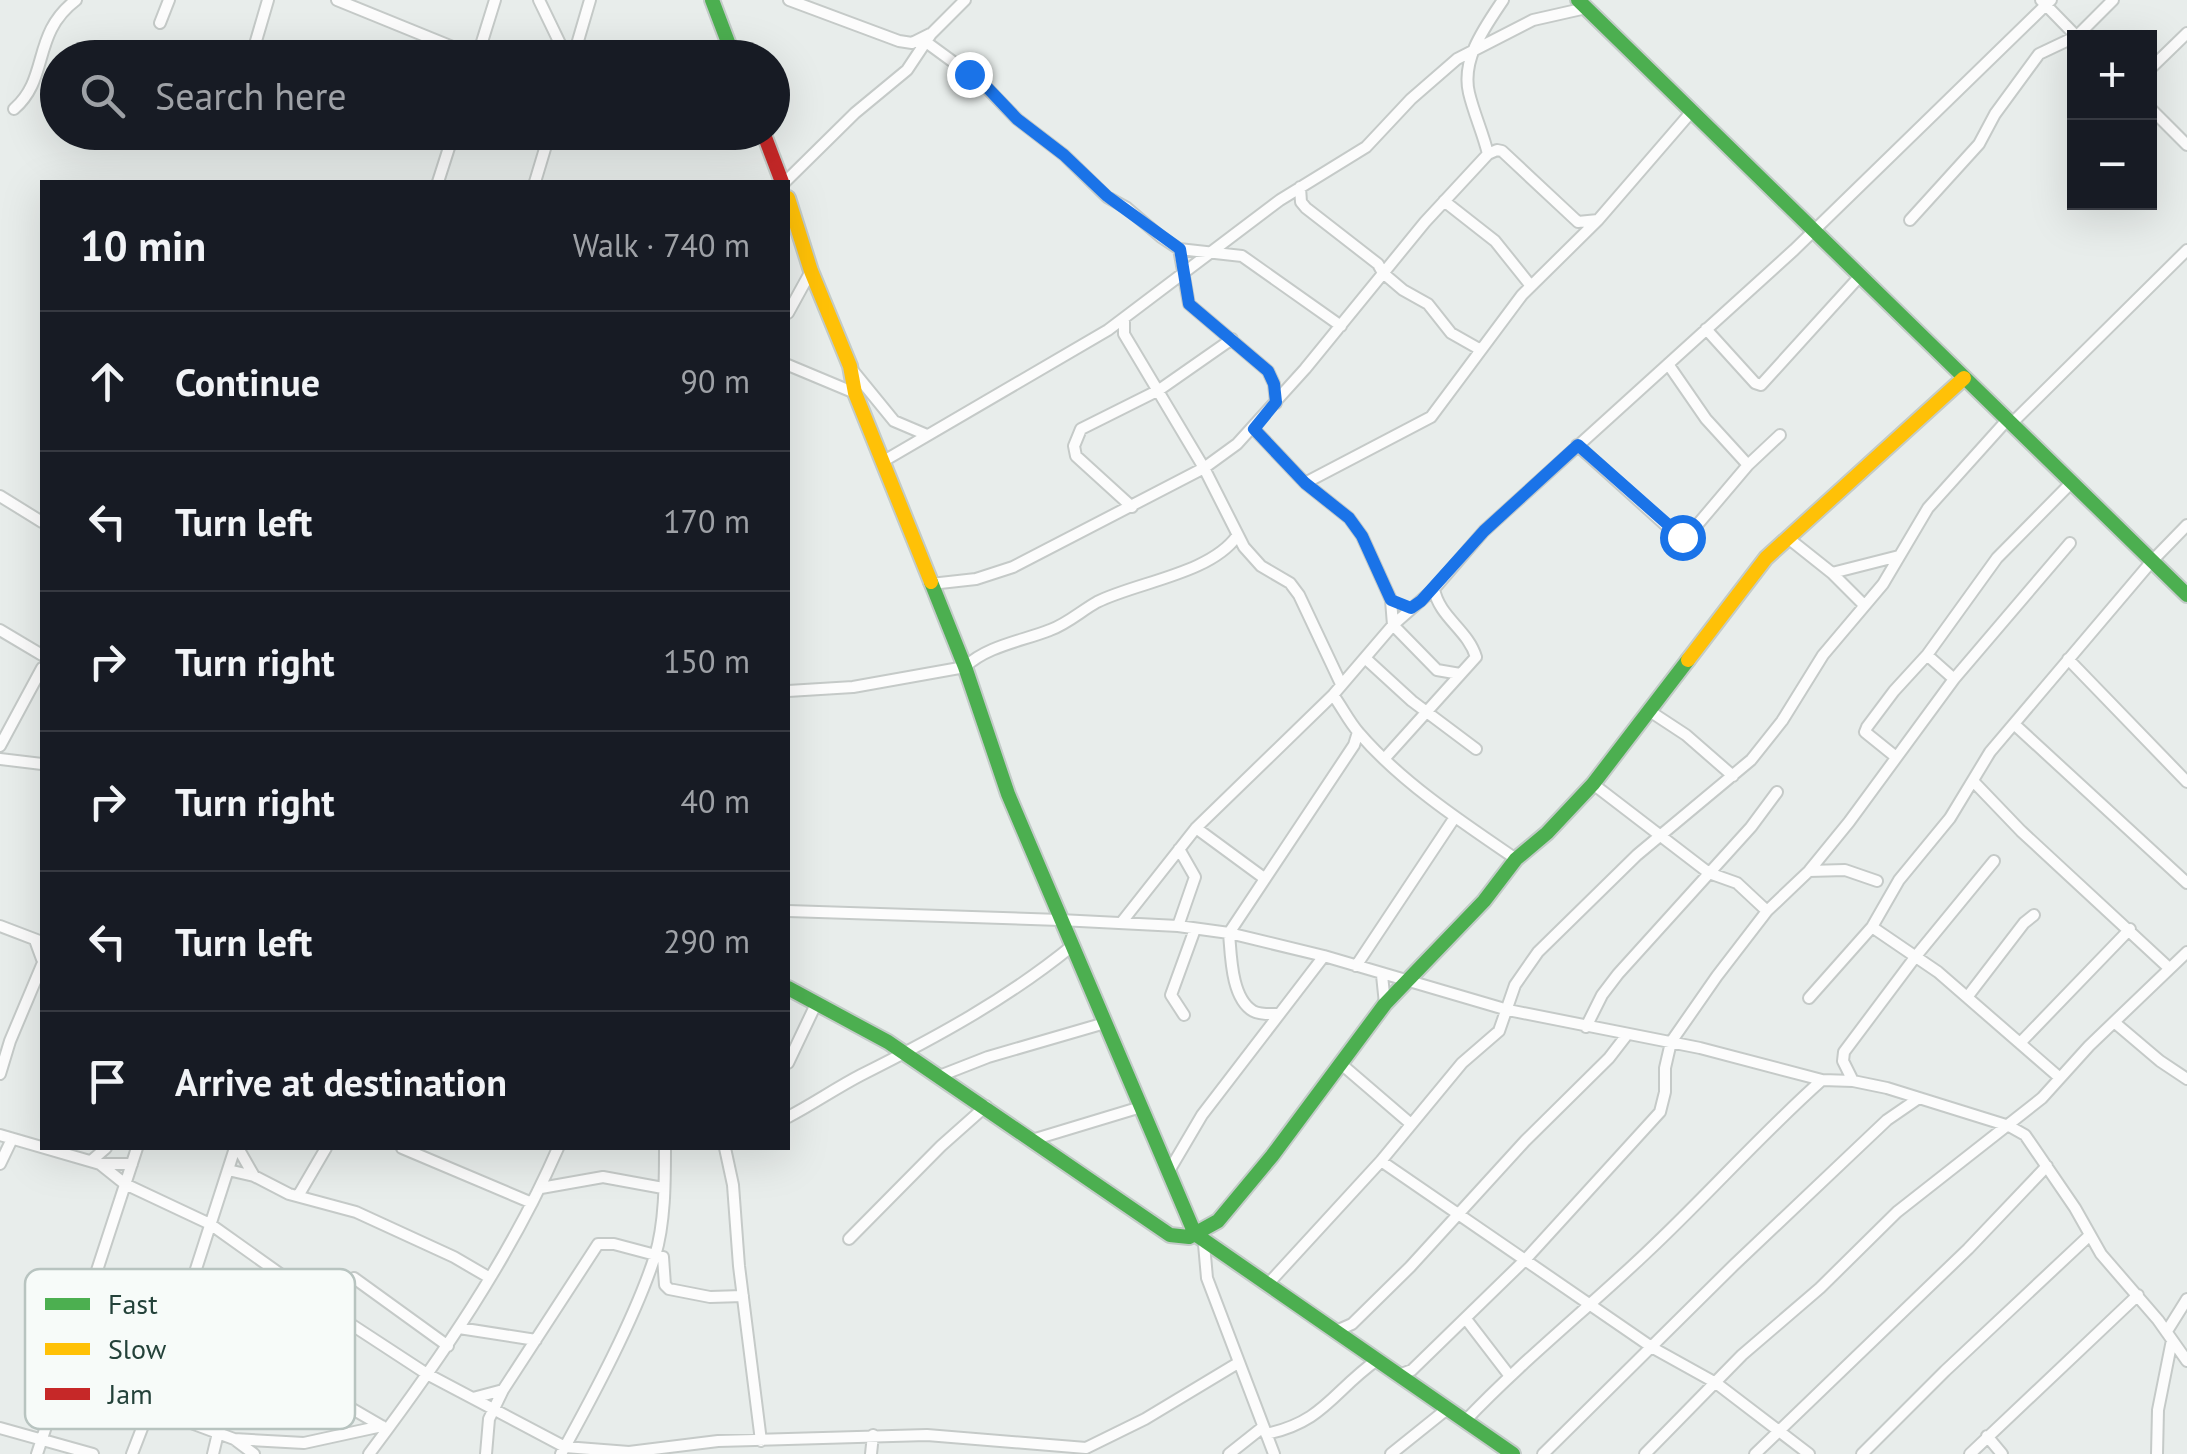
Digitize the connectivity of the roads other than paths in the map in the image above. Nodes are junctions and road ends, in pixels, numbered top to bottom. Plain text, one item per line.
1 (76, 0) edge
2 (169, 0) edge
3 (268, 0) edge
4 (338, 0) edge
5 (495, 0) edge
6 (539, 0) edge
7 (590, 0) edge
8 (712, 0) edge
9 (789, 0) edge
10 (965, 0) edge
11 (1503, 0) edge
12 (2113, 0) edge
13 (2046, 2) edge
14 (1582, 4) edge
15 (160, 23) dead end
16 (2072, 30) edge
17 (2085, 30) edge
18 (2187, 33) edge
19 (928, 38) junction
20 (47, 40) edge
21 (256, 40) edge
22 (436, 40) edge
23 (482, 40) edge
24 (560, 40) edge
25 (576, 40) edge
26 (727, 40) edge
27 (2067, 42) edge
28 (1474, 48) junction
29 (40, 60) edge
30 (2157, 62) edge
31 (14, 109) dead end
32 (1693, 110) junction
33 (2157, 114) edge
34 (2184, 136) edge
35 (446, 150) edge
36 (545, 150) edge
37 (771, 150) edge
38 (1488, 154) junction
39 (439, 180) edge
40 (536, 180) edge
41 (783, 180) edge
42 (786, 180) edge
43 (1300, 186) junction
44 (1444, 201) junction
45 (790, 205) edge
46 (1598, 220) junction
47 (1910, 220) dead end
48 (1815, 229) junction
49 (1180, 249) junction
50 (2187, 250) edge
51 (1207, 254) junction
52 (810, 271) junction
53 (1183, 272) junction
54 (1383, 273) junction
55 (1860, 276) junction
56 (1531, 286) junction
57 (790, 302) edge
58 (1124, 317) junction
59 (1340, 326) junction
60 (1706, 329) junction
61 (1108, 330) junction
62 (1232, 339) junction
63 (1128, 342) junction
64 (1481, 350) junction
65 (1668, 364) junction
66 (790, 366) edge
67 (850, 366) junction
68 (1964, 378) junction
69 (1159, 390) junction
70 (855, 392) junction
71 (1276, 402) junction
72 (2010, 422) junction
73 (1254, 429) junction
74 (1780, 434) dead end
75 (926, 435) junction
76 (1578, 445) junction
77 (882, 462) junction
78 (1748, 465) junction
79 (1204, 468) junction
80 (2072, 482) junction
81 (1305, 483) junction
82 (0, 496) edge
83 (1132, 507) junction
84 (40, 521) edge
85 (2187, 525) edge
86 (1237, 536) junction
87 (1788, 538) junction
88 (2070, 542) dead end
89 (1229, 547) junction
90 (1244, 548) junction
91 (1899, 556) junction
92 (2152, 560) junction
93 (1832, 573) junction
94 (932, 584) junction
95 (1434, 589) junction
96 (2187, 596) edge
97 (1391, 600) junction
98 (1436, 604) junction
99 (1863, 604) junction
100 (1416, 605) junction
101 (1392, 625) junction
102 (0, 630) edge
103 (40, 653) edge
104 (1927, 655) junction
105 (1365, 658) junction
106 (2068, 660) junction
107 (964, 667) junction
108 (40, 672) edge
109 (1460, 674) junction
110 (1954, 679) junction
111 (1341, 684) junction
112 (790, 691) edge
113 (1333, 695) junction
114 (1648, 710) junction
115 (1426, 711) junction
116 (2014, 724) junction
117 (1362, 736) junction
118 (0, 746) edge
119 (1476, 749) dead end
120 (1896, 757) junction
121 (1385, 758) junction
122 (0, 759) edge
123 (40, 764) edge
124 (1733, 776) junction
125 (1973, 781) junction
126 (2187, 782) edge
127 (1594, 784) junction
128 (1778, 792) dead end
129 (1455, 818) junction
130 (1196, 828) junction
131 (1662, 834) junction
132 (1179, 849) junction
133 (1516, 859) junction
134 (1994, 861) dead end
135 (1809, 871) junction
136 (1710, 873) junction
137 (1264, 878) junction
138 (1899, 880) junction
139 (1877, 881) junction
140 (2187, 883) edge
141 (1886, 899) junction
142 (1137, 903) junction
143 (790, 910) edge
144 (1767, 911) junction
145 (2034, 915) dead end
146 (1060, 920) junction
147 (1120, 922) junction
148 (1146, 924) junction
149 (0, 926) edge
150 (1178, 926) junction
151 (1872, 927) junction
152 (1195, 929) junction
153 (2130, 929) junction
154 (1229, 932) junction
155 (39, 941) edge
156 (1072, 946) junction
157 (1370, 948) junction
158 (2187, 952) edge
159 (1324, 956) junction
160 (1916, 956) junction
161 (1356, 966) junction
162 (40, 967) edge
163 (2169, 968) junction
164 (1378, 973) junction
165 (1407, 983) junction
166 (790, 989) edge
167 (1512, 996) junction
168 (1968, 996) junction
169 (1809, 998) dead end
170 (817, 1002) junction
171 (1385, 1004) junction
172 (1508, 1010) junction
173 (1526, 1013) junction
174 (1278, 1014) junction
175 (1184, 1015) dead end
176 (2114, 1022) junction
177 (1105, 1023) junction
178 (1586, 1027) junction
179 (1626, 1036) junction
180 (1672, 1042) junction
181 (2020, 1042) junction
182 (909, 1054) junction
183 (790, 1059) edge
184 (1340, 1063) junction
185 (0, 1074) edge
186 (942, 1075) junction
187 (2060, 1078) junction
188 (2187, 1079) edge
189 (1822, 1080) junction
190 (1853, 1081) junction
191 (1919, 1098) junction
192 (986, 1106) junction
193 (1141, 1107) junction
194 (790, 1116) edge
195 (1411, 1124) junction
196 (2009, 1126) junction
197 (0, 1135) edge
198 (12, 1139) junction
199 (1032, 1140) junction
200 (40, 1146) edge
201 (104, 1150) edge
202 (136, 1150) edge
203 (235, 1150) edge
204 (237, 1150) edge
205 (325, 1150) edge
206 (407, 1150) edge
207 (557, 1150) edge
208 (665, 1150) edge
209 (725, 1150) edge
210 (62, 1151) edge
211 (1, 1159) edge
212 (1381, 1161) junction
213 (95, 1162) junction
214 (132, 1164) junction
215 (2047, 1166) junction
216 (228, 1170) junction
217 (1169, 1171) junction
218 (254, 1176) junction
219 (126, 1184) junction
220 (540, 1188) junction
221 (663, 1188) junction
222 (298, 1196) junction
223 (532, 1204) junction
224 (1459, 1216) junction
225 (210, 1224) junction
226 (2090, 1235) junction
227 (849, 1238) dead end
228 (1200, 1239) junction
229 (1512, 1252) junction
230 (656, 1254) junction
231 (1525, 1260) junction
232 (98, 1269) edge
233 (195, 1269) edge
234 (273, 1269) edge
235 (1508, 1275) junction
236 (490, 1278) junction
237 (355, 1279) edge
238 (1268, 1284) junction
239 (2138, 1295) junction
240 (743, 1296) junction
241 (2187, 1298) edge
242 (1587, 1304) junction
243 (1466, 1319) junction
244 (355, 1325) edge
245 (460, 1328) junction
246 (1342, 1336) junction
247 (2169, 1336) junction
248 (536, 1340) junction
249 (448, 1346) junction
250 (1652, 1348) junction
251 (1377, 1360) junction
252 (2187, 1361) edge
253 (1238, 1363) junction
254 (427, 1374) junction
255 (1406, 1375) junction
256 (1509, 1375) junction
257 (1716, 1383) junction
258 (502, 1390) junction
259 (472, 1398) junction
260 (355, 1409) edge
261 (1446, 1409) junction
262 (492, 1410) junction
263 (1465, 1421) junction
264 (384, 1426) junction
265 (0, 1428) edge
266 (45, 1429) edge
267 (142, 1429) edge
268 (207, 1429) edge
269 (1264, 1431) junction
270 (1779, 1432) junction
271 (218, 1433) junction
272 (872, 1435) junction
273 (1986, 1436) junction
274 (42, 1439) junction
275 (234, 1439) junction
276 (766, 1441) junction
277 (1095, 1449) edge
278 (564, 1450) edge
279 (670, 1450) edge
280 (653, 1451) edge
281 (1505, 1452) edge
282 (629, 1453) edge
283 (1232, 1453) edge
284 (37, 1454) edge
285 (93, 1454) edge
286 (132, 1454) edge
287 (213, 1454) edge
288 (254, 1454) edge
289 (369, 1454) edge
290 (486, 1454) edge
291 (770, 1454) edge
292 (871, 1454) edge
293 (1274, 1454) edge
294 (1391, 1454) edge
295 (1544, 1454) edge
296 (1645, 1454) edge
297 (1756, 1454) edge
298 (1808, 1454) edge
299 (1862, 1454) edge
300 (1970, 1454) edge
301 (2002, 1454) edge
302 (2158, 1454) edge

1 - 20 street
2 - 15 street
3 - 21 street
4 - 22 street
5 - 23 street
6 - 24 street
7 - 25 street
8 - 26 street
9 - 19 street
10 - 19 street
11 - 28 street
12 - 17 street
13 - 16 street
13 - 48 street
14 - 28 street
14 - 32 street
18 - 30 street
19 - 42 street
19 - 49 street
27 - 47 street
28 - 38 street
28 - 43 street
29 - 31 street
32 - 46 street
32 - 48 street
33 - 34 street
35 - 39 street
36 - 40 street
37 - 41 street
38 - 44 street
38 - 46 street
43 - 51 street
43 - 54 street
44 - 54 street
44 - 56 street
45 - 52 street
46 - 56 street
48 - 55 street
48 - 60 street
49 - 51 street
49 - 53 street
50 - 72 street
51 - 53 street
51 - 59 street
52 - 57 street
52 - 67 street
53 - 58 street
53 - 62 street
54 - 59 street
54 - 64 street
55 - 60 street
55 - 68 street
56 - 64 street
58 - 61 street
58 - 63 street
59 - 71 street
60 - 65 street
61 - 63 street
61 - 75 street
62 - 69 street
62 - 71 street
63 - 69 street
64 - 81 street
65 - 76 street
65 - 78 street
66 - 70 street
67 - 70 street
67 - 75 street
68 - 72 street
68 - 87 street
69 - 79 street
69 - 83 street
70 - 77 street
71 - 73 street
72 - 80 street
72 - 91 street
73 - 79 street
73 - 81 street
74 - 78 street
75 - 77 street
76 - 78 street
76 - 95 street
77 - 94 street
79 - 83 street
79 - 86 street
80 - 92 street
80 - 104 street
81 - 97 street
82 - 84 street
83 - 94 street
85 - 92 street
86 - 89 street
86 - 90 street
87 - 93 street
87 - 114 street
88 - 110 street
89 - 90 street
89 - 107 street
90 - 111 street
91 - 93 street
91 - 99 street
92 - 96 street
92 - 106 street
93 - 99 street
94 - 107 street
95 - 98 street
95 - 100 street
97 - 100 street
97 - 101 street
98 - 100 street
98 - 109 street
99 - 124 street
100 - 101 street
101 - 105 street
101 - 109 street
102 - 103 street
104 - 110 street
104 - 120 street
105 - 111 street
105 - 115 street
106 - 116 street
106 - 126 street
107 - 112 street
107 - 146 street
108 - 118 street
109 - 115 street
110 - 120 street
111 - 113 street
113 - 117 street
113 - 130 street
114 - 124 street
114 - 127 street
115 - 119 street
115 - 121 street
116 - 125 street
116 - 140 street
117 - 121 street
117 - 137 street
120 - 135 street
121 - 129 street
122 - 123 street
124 - 131 street
125 - 138 street
125 - 153 street
127 - 131 street
127 - 133 street
128 - 136 street
129 - 133 street
129 - 157 street
130 - 132 street
130 - 137 street
131 - 136 street
131 - 167 street
132 - 142 street
132 - 150 street
133 - 165 street
134 - 160 street
135 - 139 street
135 - 144 street
136 - 144 street
136 - 178 street
137 - 154 street
138 - 139 street
138 - 141 street
139 - 141 street
141 - 151 street
142 - 147 street
142 - 148 street
143 - 146 street
144 - 180 street
145 - 168 street
146 - 147 street
146 - 156 street
147 - 148 street
148 - 150 street
149 - 155 street
150 - 152 street
151 - 160 street
151 - 169 street
152 - 154 street
152 - 175 street
153 - 163 street
153 - 181 street
154 - 159 street
154 - 174 street
156 - 177 street
156 - 182 street
157 - 161 street
157 - 164 street
158 - 163 street
159 - 161 street
159 - 174 street
160 - 168 street
160 - 190 street
161 - 164 street
162 - 185 street
163 - 176 street
164 - 165 street
164 - 171 street
165 - 171 street
165 - 172 street
166 - 170 street
167 - 172 street
167 - 173 street
168 - 181 street
170 - 182 street
170 - 183 street
171 - 184 street
172 - 173 street
172 - 195 street
173 - 178 street
174 - 217 street
176 - 187 street
176 - 188 street
177 - 186 street
177 - 193 street
178 - 179 street
179 - 180 street
179 - 224 street
180 - 189 street
180 - 231 street
181 - 187 street
182 - 186 street
182 - 194 street
184 - 195 street
184 - 228 street
186 - 192 street
187 - 196 street
189 - 190 street
189 - 242 street
190 - 191 street
191 - 196 street
191 - 250 street
192 - 199 street
192 - 227 street
193 - 199 street
193 - 217 street
195 - 212 street
196 - 215 street
196 - 257 street
197 - 198 street
198 - 200 street
198 - 211 street
199 - 228 street
201 - 213 street
202 - 214 street
203 - 216 street
204 - 218 street
205 - 222 street
206 - 223 street
207 - 220 street
208 - 221 street
209 - 240 street
210 - 213 street
212 - 224 street
212 - 238 street
213 - 214 street
213 - 219 street
214 - 219 street
215 - 226 street
215 - 270 street
216 - 218 street
216 - 225 street
217 - 228 street
218 - 222 street
219 - 225 street
219 - 232 street
220 - 221 street
220 - 223 street
221 - 230 street
222 - 236 street
223 - 236 street
224 - 229 street
224 - 246 street
225 - 233 street
225 - 234 street
226 - 239 street
226 - 299 street
228 - 238 street
228 - 253 street
229 - 231 street
229 - 235 street
230 - 240 street
230 - 248 street
230 - 278 street
231 - 235 street
231 - 242 street
235 - 243 street
236 - 245 street
237 - 249 street
238 - 246 street
239 - 247 street
239 - 273 street
240 - 276 street
241 - 247 street
242 - 250 street
242 - 256 street
243 - 255 street
243 - 256 street
244 - 254 street
245 - 248 street
245 - 249 street
246 - 251 street
247 - 252 street
247 - 302 street
248 - 258 street
249 - 254 street
250 - 257 street
250 - 295 street
251 - 255 street
251 - 269 street
253 - 269 street
253 - 277 street
254 - 259 street
254 - 264 street
255 - 261 street
256 - 263 street
257 - 270 street
257 - 296 street
258 - 259 street
258 - 262 street
259 - 262 street
260 - 264 street
261 - 263 street
261 - 294 street
262 - 278 street
262 - 290 street
263 - 281 street
264 - 275 street
264 - 289 street
265 - 274 street
266 - 274 street
267 - 286 street
268 - 271 street
269 - 283 street
269 - 293 street
270 - 297 street
270 - 298 street
271 - 275 street
271 - 287 street
272 - 276 street
272 - 277 street
272 - 292 street
273 - 300 street
273 - 301 street
274 - 284 street
274 - 285 street
275 - 288 street
276 - 279 street
276 - 291 street
278 - 282 street
279 - 280 street
280 - 282 street

